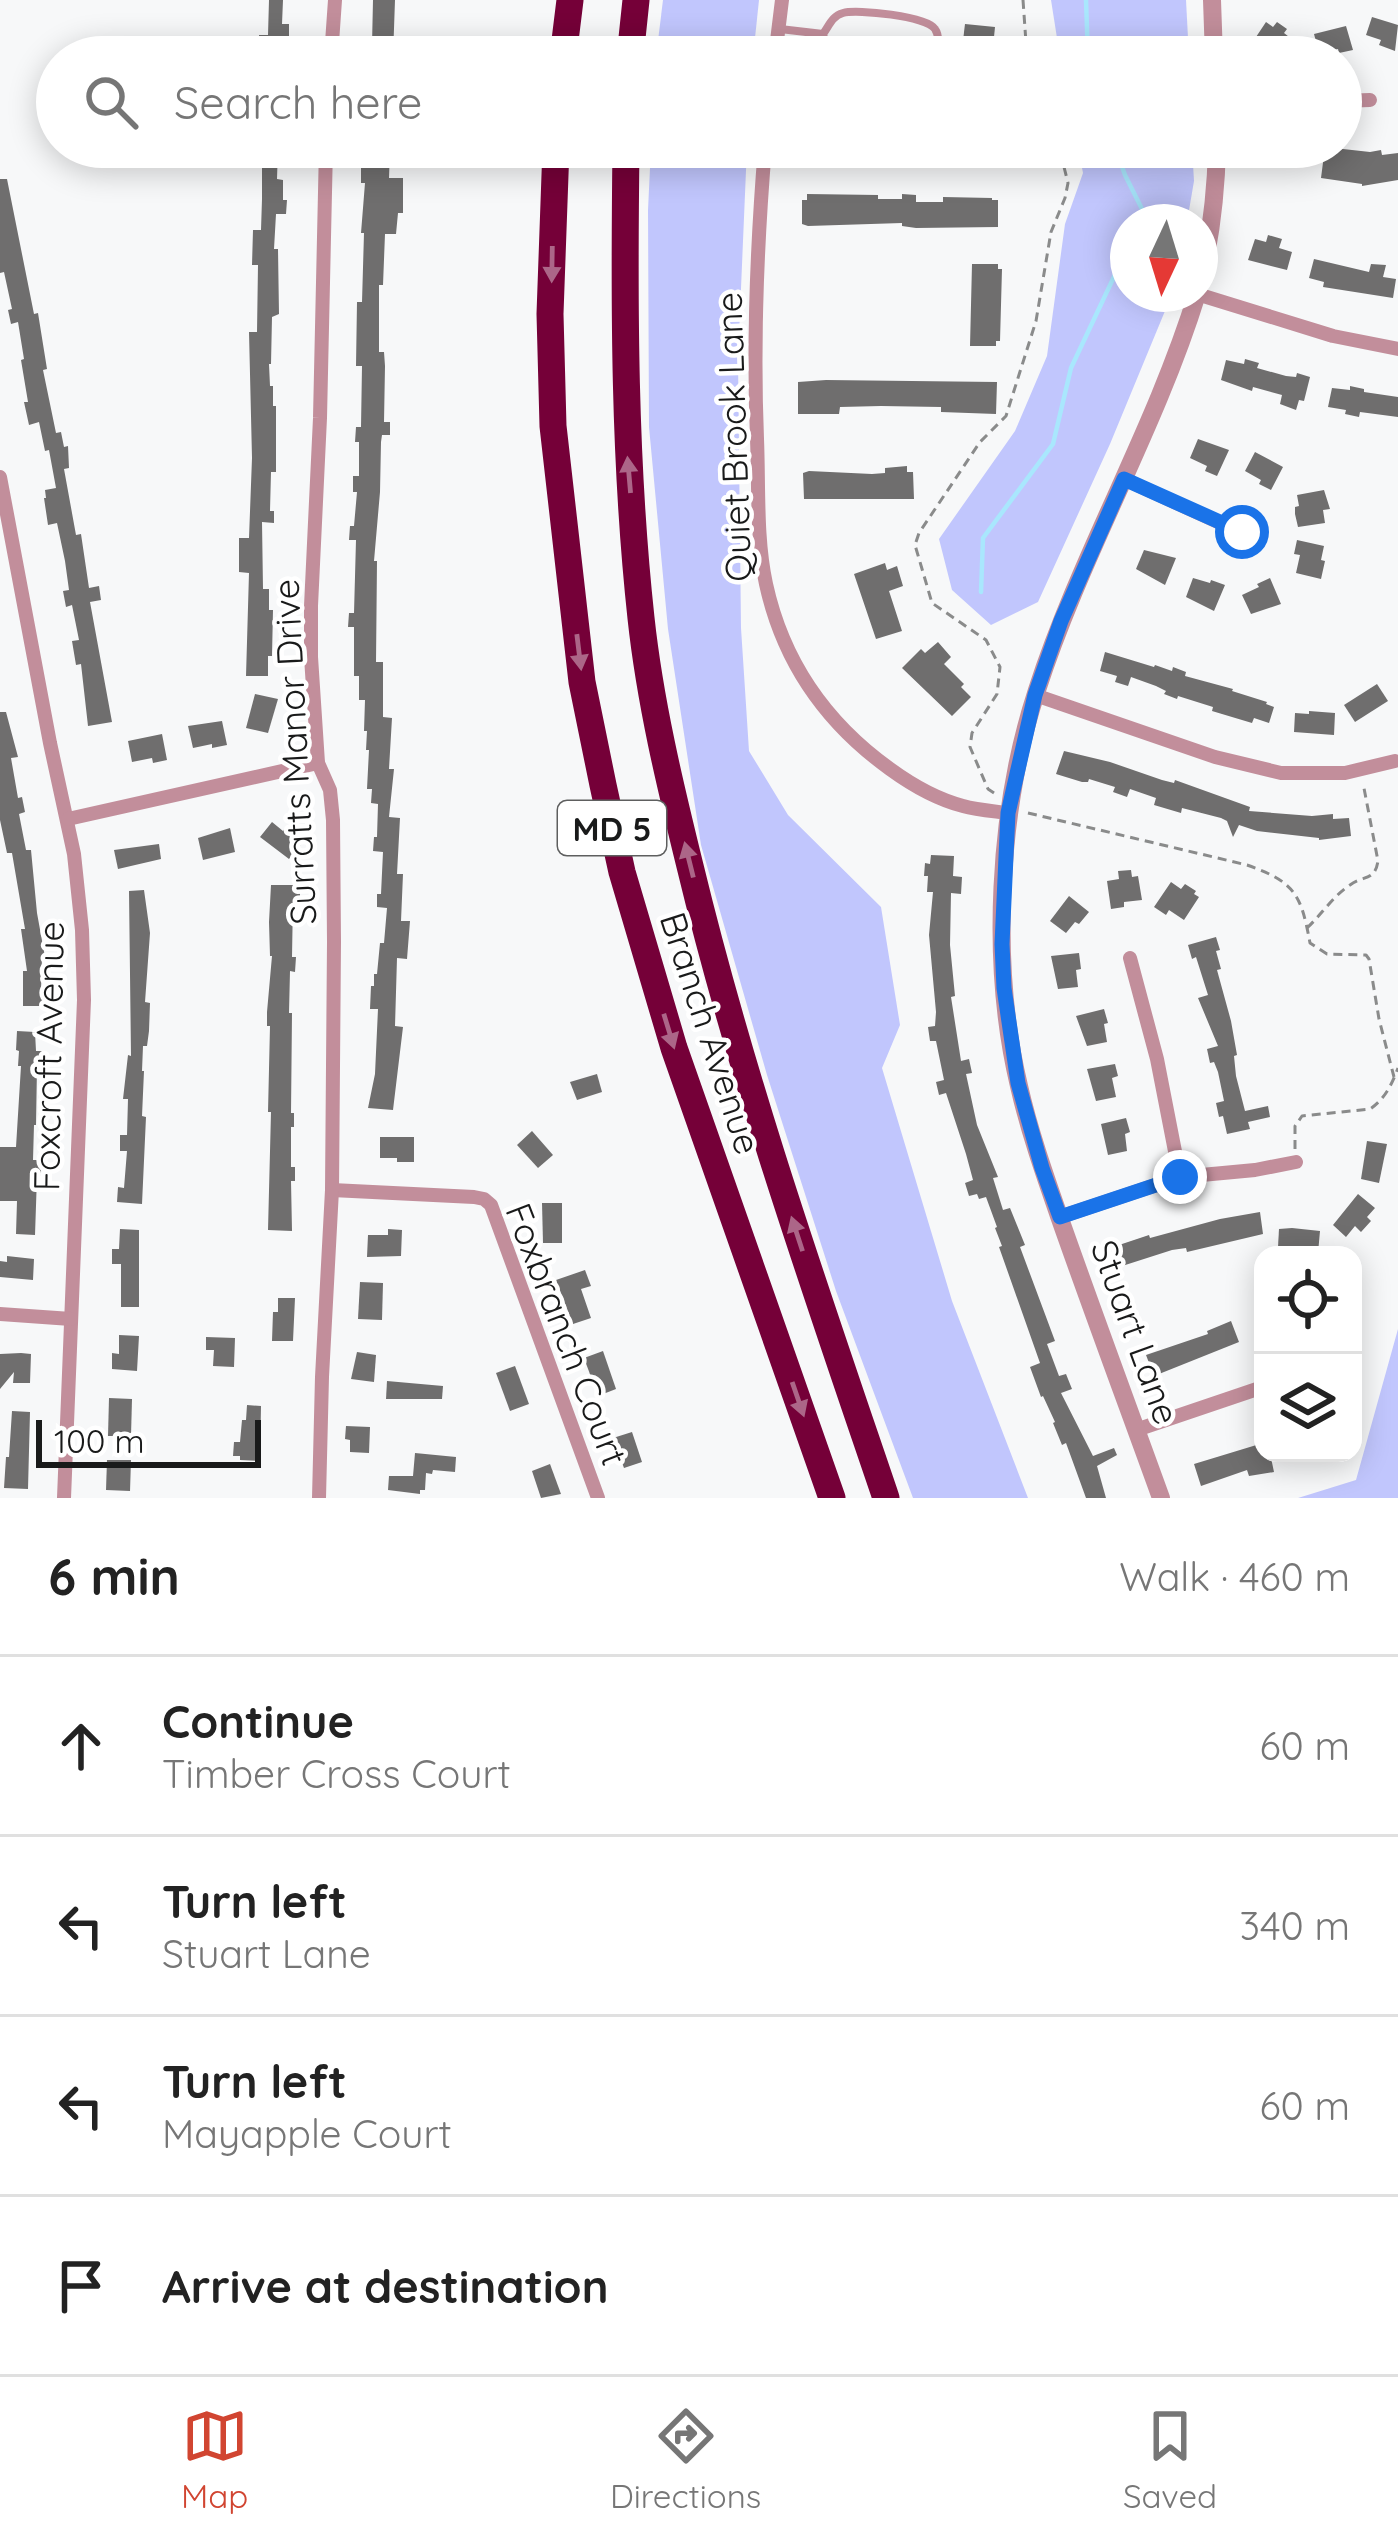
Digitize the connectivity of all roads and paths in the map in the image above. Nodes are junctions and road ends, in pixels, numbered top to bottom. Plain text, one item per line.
1 (335, 0) edge
2 (570, 0) edge
3 (636, 0) edge
4 (782, 0) edge
5 (1023, 0) edge
6 (1212, 0) edge
7 (778, 29) junction
8 (823, 34) joint
9 (333, 36) edge
10 (566, 36) edge
11 (632, 36) edge
12 (777, 36) edge
13 (938, 36) edge
14 (1026, 36) edge
15 (1213, 36) edge
16 (1362, 100) edge
17 (1370, 100) dead end
18 (326, 168) edge
19 (555, 168) edge
20 (626, 168) edge
21 (764, 168) edge
22 (1064, 168) edge
23 (1216, 168) edge
24 (1215, 204) edge
25 (1218, 300) edge
26 (1191, 312) edge
27 (1398, 349) edge
28 (0, 477) edge
29 (1124, 479) junction
30 (1242, 532) dead end
31 (6, 546) edge
32 (1035, 695) junction
33 (1395, 761) edge
34 (319, 763) junction
35 (1361, 769) junction
36 (1009, 808) junction
37 (68, 819) junction
38 (1307, 928) junction
39 (1130, 958) dead end
40 (1398, 1068) edge
41 (1394, 1078) junction
42 (1296, 1162) joint
43 (1180, 1177) junction
44 (332, 1190) junction
45 (1060, 1217) junction
46 (0, 1314) edge
47 (71, 1319) junction
48 (1254, 1390) edge
49 (1136, 1430) junction
50 (64, 1498) edge
51 (320, 1498) edge
52 (598, 1498) edge
53 (832, 1498) edge
54 (886, 1498) edge
55 (1161, 1498) edge

1 - 9 street
2 - 10 highway
3 - 11 highway
4 - 7 street
5 - 14 path
6 - 15 street
7 - 8 lane
7 - 12 street
8 - 13 lane
16 - 17 street
18 - 34 street, Surratts Manor Drive
19 -> 53 highway, Branch Avenue / MD 5
54 -> 20 highway, Branch Avenue / MD 5
21 - 36 street, Quiet Brook Lane
22 - 36 path
23 - 24 street
25 - 27 street
26 - 29 street, Stuart Lane
28 - 31 street, Foxcroft Avenue
29 - 30 street
29 - 32 street, Stuart Lane
31 - 37 street, Foxcroft Avenue
32 - 35 street
32 - 36 street, Stuart Lane
33 - 35 street
34 - 37 street
34 - 44 street, Surratts Manor Drive
35 - 38 path
36 - 38 path
36 - 45 street, Stuart Lane
37 - 47 street, Foxcroft Avenue
38 - 41 path
39 - 43 street
40 - 41 path
41 - 42 path
42 - 43 street
43 - 45 street
44 - 51 street, Surratts Manor Drive
44 - 52 street, Foxbranch Court
45 - 49 street, Stuart Lane
46 - 47 street
47 - 50 street, Foxcroft Avenue
48 - 49 street
49 - 55 street, Stuart Lane

